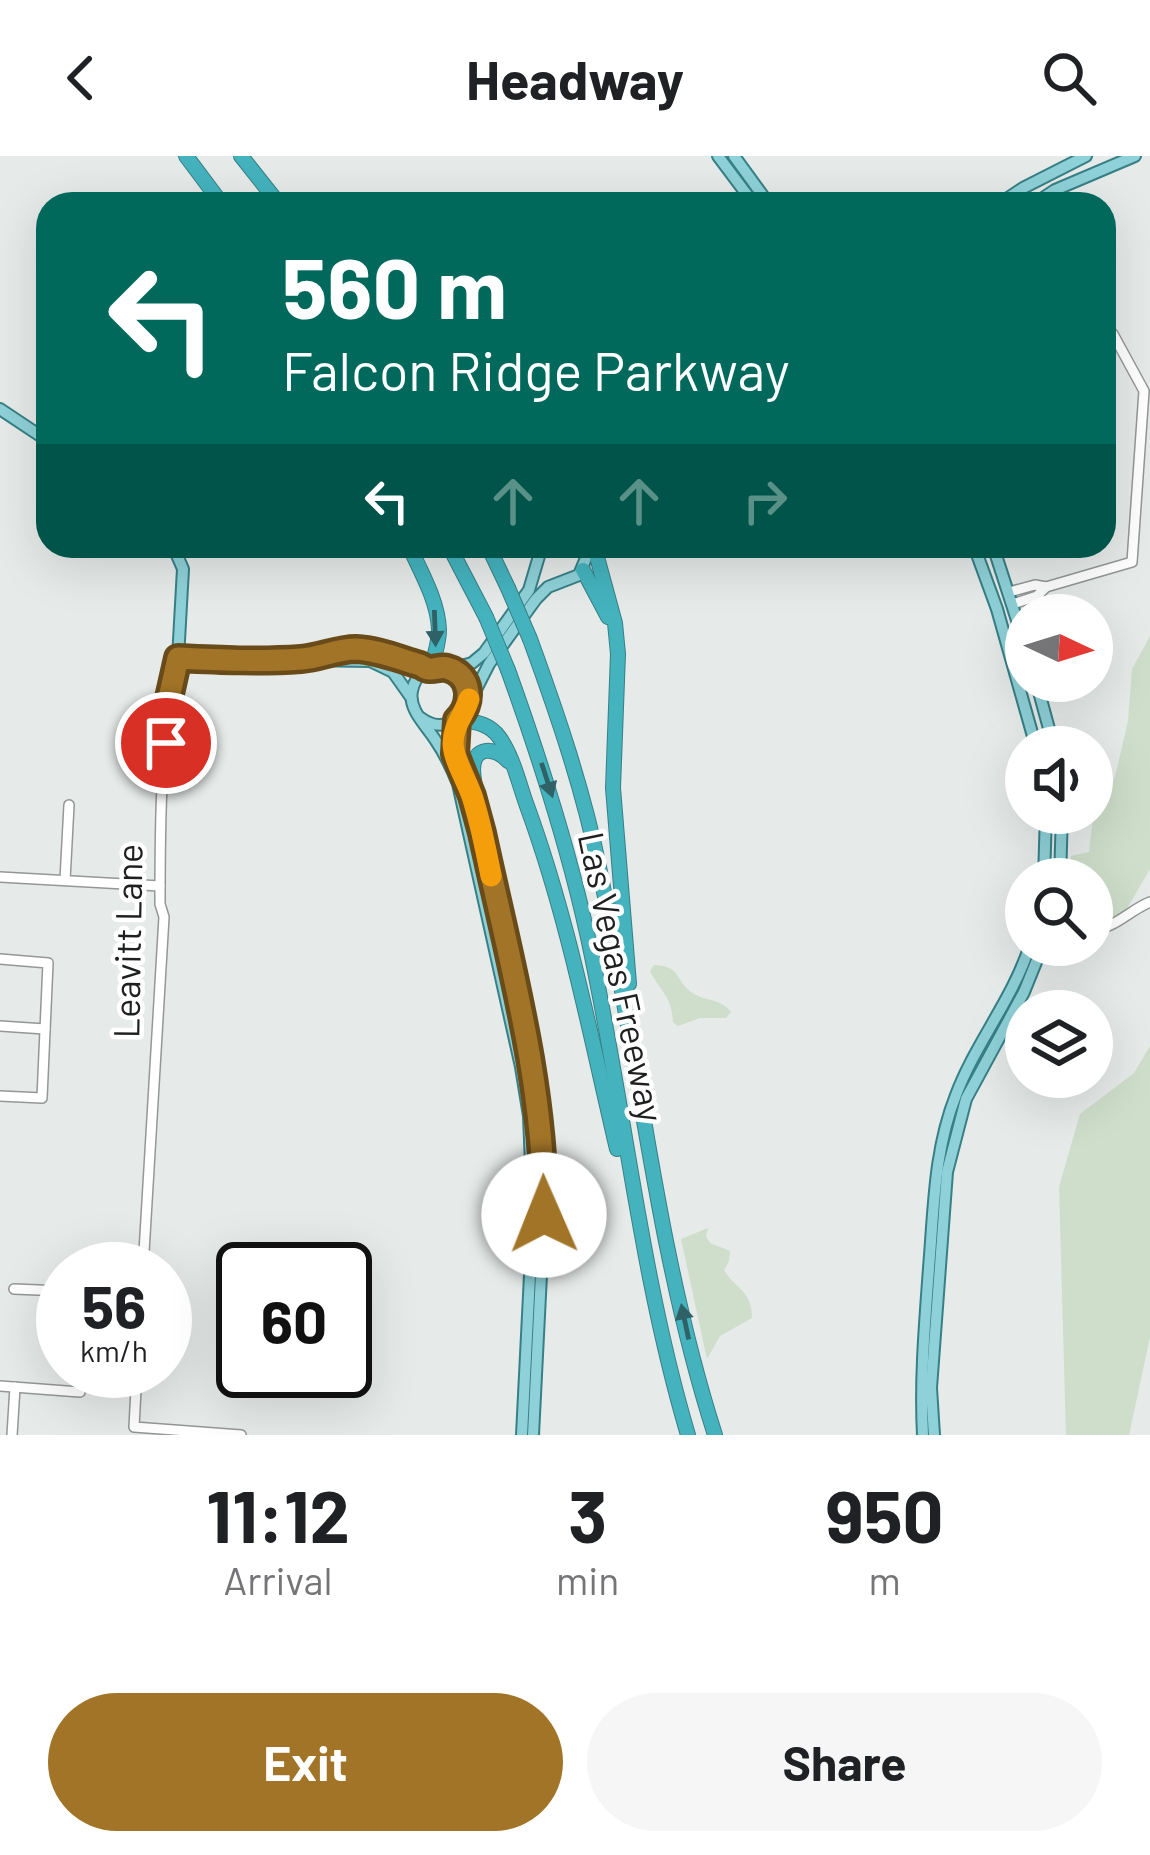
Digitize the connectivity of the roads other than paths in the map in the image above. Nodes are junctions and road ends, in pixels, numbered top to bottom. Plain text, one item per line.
1 (185, 156) edge
2 (239, 156) edge
3 (718, 156) edge
4 (734, 156) edge
5 (1086, 156) edge
6 (1135, 156) edge
7 (210, 192) edge
8 (267, 192) edge
9 (745, 192) edge
10 (760, 192) edge
11 (1017, 192) edge
12 (1052, 192) edge
13 (1116, 340) edge
14 (0, 409) edge
15 (36, 433) edge
16 (178, 558) edge
17 (414, 558) edge
18 (454, 558) edge
19 (494, 558) edge
20 (539, 558) edge
21 (543, 558) edge
22 (586, 558) edge
23 (593, 558) edge
24 (978, 558) edge
25 (997, 558) edge
26 (584, 567) junction
27 (563, 582) junction
28 (1010, 594) edge
29 (1039, 594) edge
30 (1005, 600) edge
31 (995, 603) junction
32 (616, 632) junction
33 (178, 658) junction
34 (312, 658) junction
35 (439, 668) junction
36 (412, 700) junction
37 (469, 701) junction
38 (419, 716) junction
39 (453, 721) junction
40 (1030, 726) edge
41 (512, 765) junction
42 (69, 805) dead end
43 (482, 833) junction
44 (0, 877) edge
45 (65, 880) junction
46 (160, 886) junction
47 (1150, 902) edge
48 (1113, 922) edge
49 (0, 959) edge
50 (1021, 966) edge
51 (1035, 966) edge
52 (0, 1026) edge
53 (45, 1029) junction
54 (638, 1085) junction
55 (0, 1096) edge
56 (145, 1242) edge
57 (646, 1265) junction
58 (14, 1289) dead end
59 (36, 1290) edge
60 (527, 1352) junction
61 (538, 1365) junction
62 (0, 1386) edge
63 (15, 1387) junction
64 (36, 1389) edge
65 (136, 1398) edge
66 (211, 1434) edge
67 (12, 1435) edge
68 (241, 1435) edge
69 (522, 1435) edge
70 (533, 1435) edge
71 (688, 1435) edge
72 (715, 1435) edge
73 (923, 1435) edge
74 (934, 1435) edge

1 - 7 highway
2 - 8 highway
3 - 9 main road
4 - 10 main road
5 - 11 main road
6 - 12 main road
13 - 29 street
14 - 15 main road
16 - 33 main road, Leavitt Lane
17 -> 35 highway
18 -> 57 highway, Las Vegas Freeway, bridge
19 - 54 highway, Las Vegas Freeway, bridge
20 - 35 main road
21 - 27 main road
22 - 26 main road
23 - 32 highway
24 - 31 main road
25 - 28 main road
26 - 27 main road
26 - 32 highway
27 - 37 main road
30 - 31 main road
31 - 40 main road
32 - 54 highway
33 - 34 main road
33 - 46 street, Leavitt Lane
34 - 35 main road
34 - 36 main road
35 - 36 main road
35 - 37 main road
36 - 38 main road
37 - 39 main road
38 - 39 main road
38 - 60 main road
39 - 41 highway
39 - 43 main road
41 - 43 highway
41 - 57 highway
42 - 45 street
43 - 61 main road
44 - 45 street
45 - 46 street
46 - 56 street, Leavitt Lane
47 - 48 street
49 - 53 street
50 - 73 main road
51 - 74 main road
52 - 53 street
53 - 55 street
72 -> 54 highway, Las Vegas Freeway
57 - 71 highway, Las Vegas Freeway
58 - 59 street
60 - 61 main road
60 - 69 main road
61 - 70 main road
62 - 63 street
63 - 64 street
63 - 67 street
65 - 66 street
66 - 68 street

